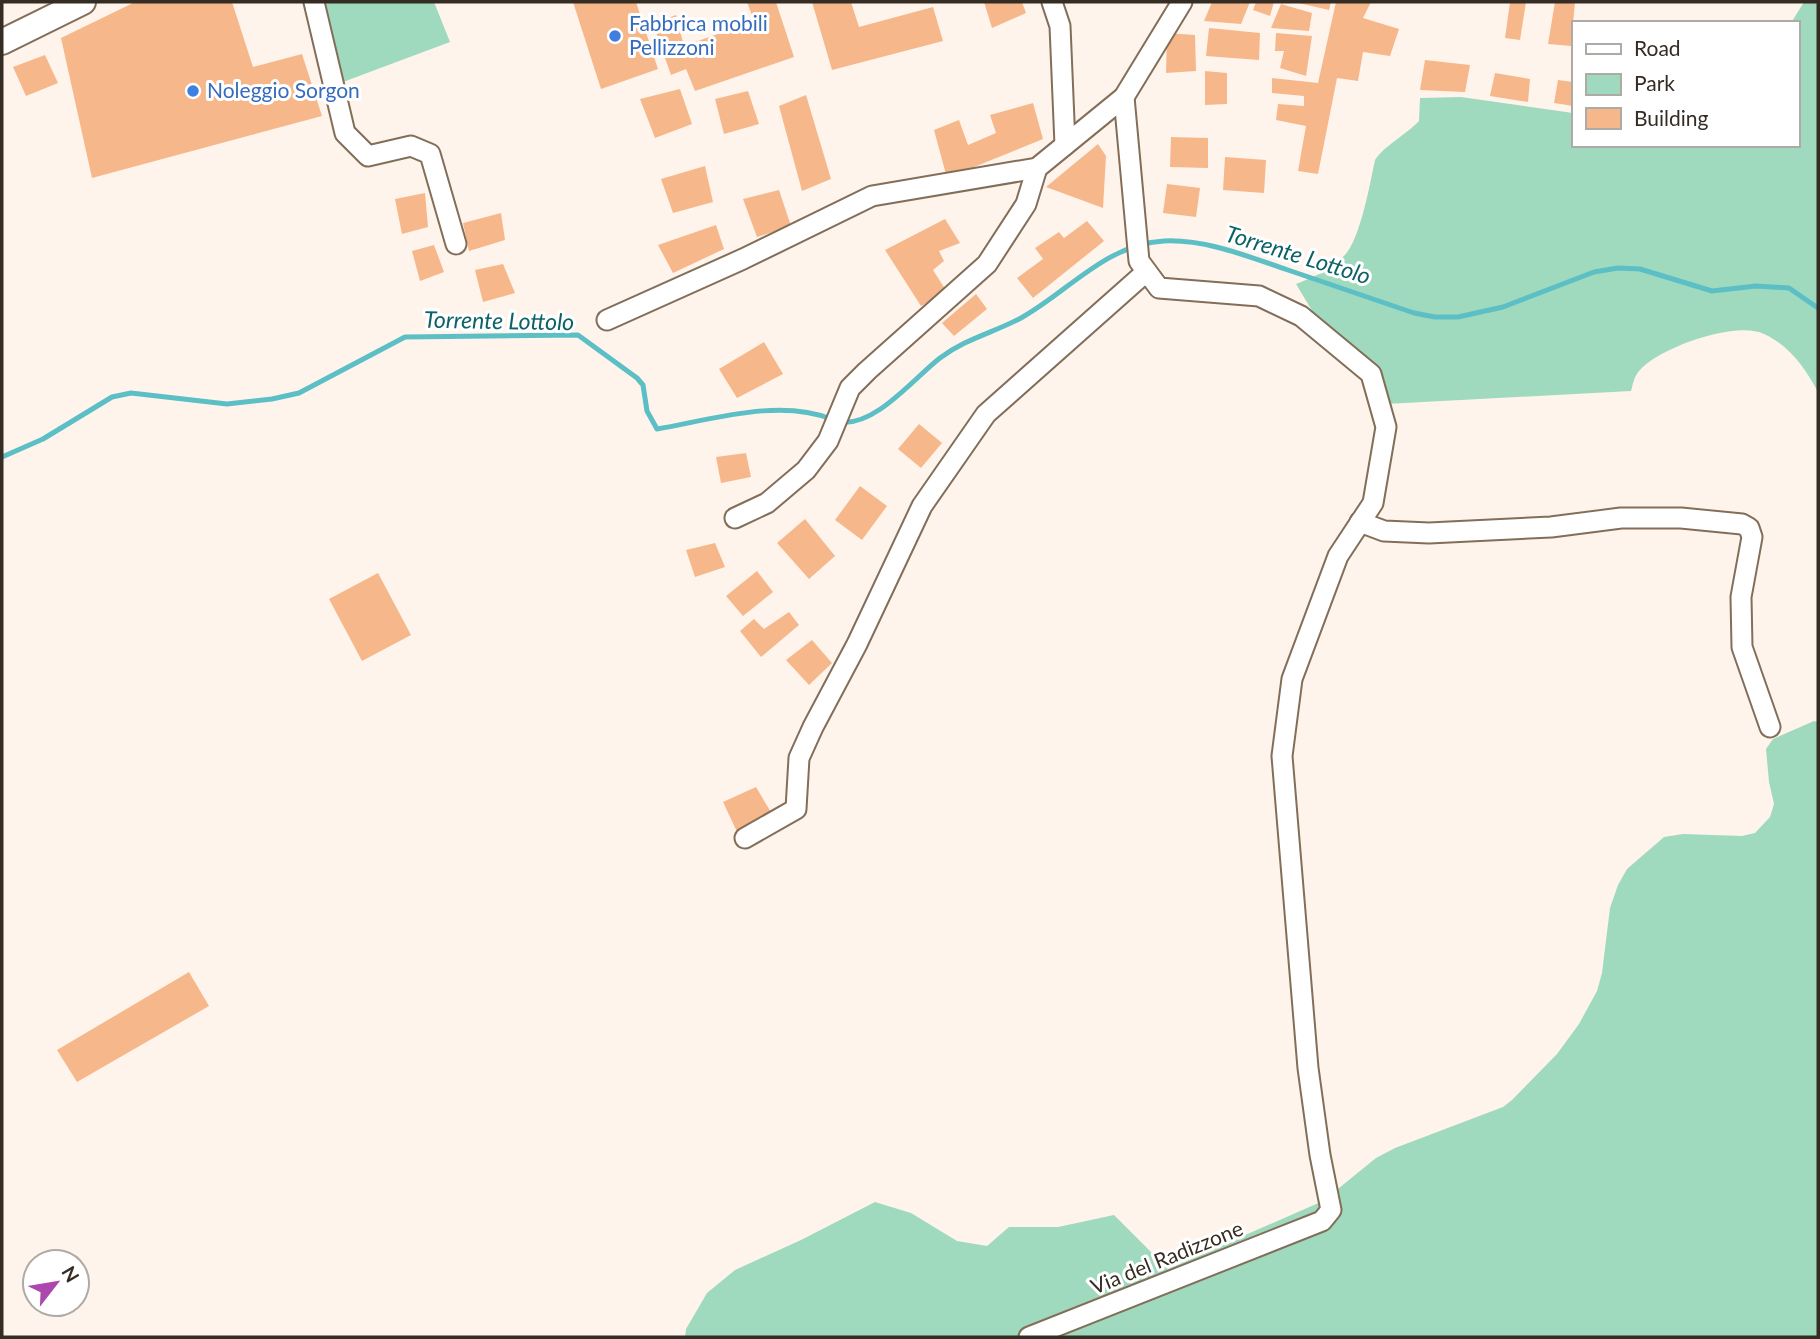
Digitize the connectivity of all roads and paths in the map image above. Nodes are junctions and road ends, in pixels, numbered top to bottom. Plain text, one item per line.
1 (83, 2) edge
2 (314, 2) edge
3 (1052, 2) edge
4 (1182, 2) edge
5 (2, 42) edge
6 (1124, 97) junction
7 (1065, 145) junction
8 (1037, 168) junction
9 (456, 244) dead end
10 (1142, 266) junction
11 (607, 320) dead end
12 (735, 518) dead end
13 (1360, 522) junction
14 (1770, 727) dead end
15 (745, 838) dead end
16 (1029, 1337) edge

1 - 5 street
2 - 9 street
3 - 7 street
4 - 6 street
6 - 7 street
6 - 10 street
7 - 8 street
8 - 11 street
8 - 12 street
10 - 13 street
10 - 15 street
13 - 14 street
13 - 16 street, Via del Radizzone

